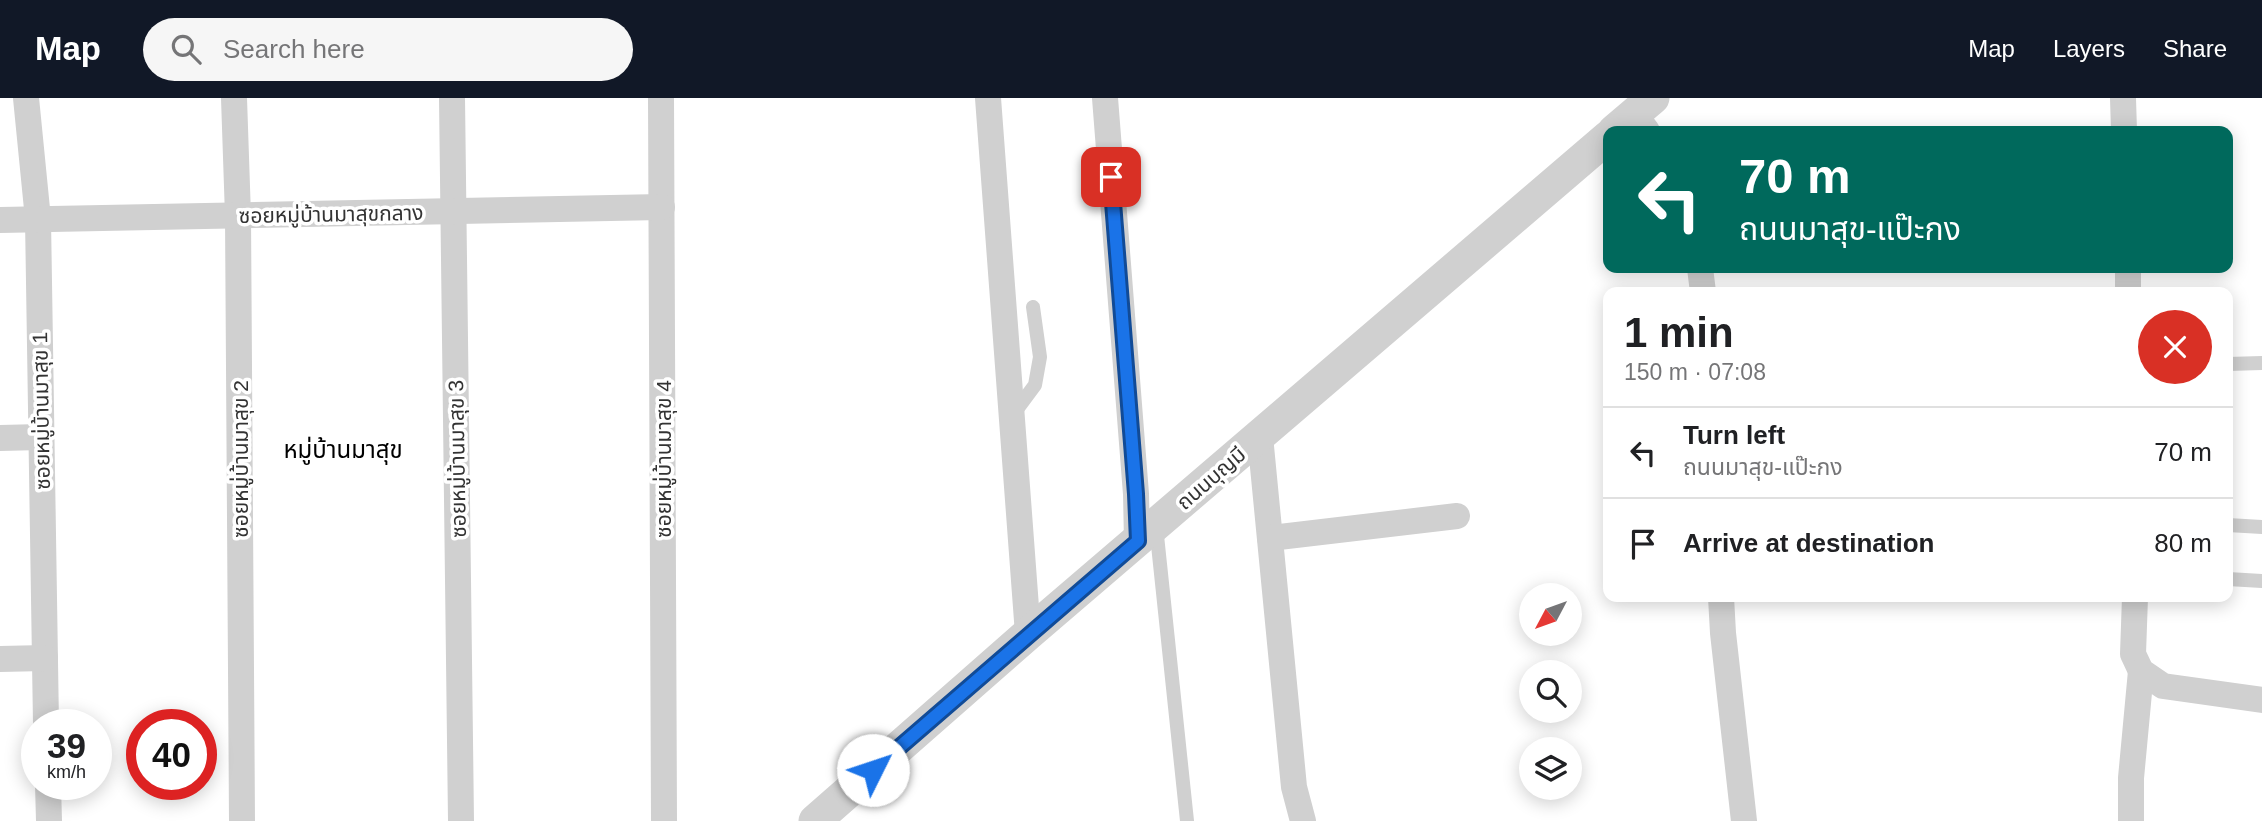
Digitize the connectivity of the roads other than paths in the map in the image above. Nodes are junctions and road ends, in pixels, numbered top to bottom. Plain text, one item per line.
1 (26, 98) edge
2 (234, 98) edge
3 (452, 98) edge
4 (661, 98) edge
5 (988, 98) edge
6 (1105, 98) edge
7 (2123, 98) edge
8 (2124, 126) edge
9 (1603, 140) edge
10 (662, 207) junction
11 (454, 211) junction
12 (238, 216) junction
13 (38, 219) junction
14 (0, 220) edge
15 (1034, 307) dead end
16 (2262, 363) edge
17 (2233, 364) edge
18 (1011, 417) junction
19 (1260, 436) junction
20 (41, 437) junction
21 (0, 438) edge
22 (1457, 516) dead end
23 (2233, 525) edge
24 (2262, 527) edge
25 (1147, 533) junction
26 (1270, 538) junction
27 (2233, 579) edge
28 (2262, 580) edge
29 (1721, 602) edge
30 (2135, 602) edge
31 (1028, 634) junction
32 (45, 658) junction
33 (0, 659) edge
34 (2141, 671) junction
35 (2262, 700) edge
36 (46, 709) edge
37 (48, 800) edge
38 (49, 821) edge
39 (242, 821) edge
40 (461, 821) edge
41 (664, 821) edge
42 (815, 821) edge
43 (1187, 821) edge
44 (1303, 821) edge
45 (1744, 821) edge
46 (2131, 821) edge

1 - 13 street, ซอยหมู่บ้านมาสุข 1
2 - 12 street, ซอยหมู่บ้านมาสุข 2
3 - 11 street, ซอยหมู่บ้านมาสุข 3
4 - 10 street, ซอยหมู่บ้านมาสุข 4
5 - 18 street
6 - 25 street
7 - 8 street
9 - 19 street, ถนนบุญมี
10 - 11 street, ซอยหมู่บ้านมาสุขกลาง
10 - 41 street, ซอยหมู่บ้านมาสุข 4
11 - 12 street, ซอยหมู่บ้านมาสุขกลาง
11 - 40 street, ซอยหมู่บ้านมาสุข 3
12 - 13 street, ซอยหมู่บ้านมาสุขกลาง
12 - 39 street, ซอยหมู่บ้านมาสุข 2
13 - 14 street, ซอยหมู่บ้านมาสุขกลาง
13 - 20 street, ซอยหมู่บ้านมาสุข 1
15 - 18 lane
16 - 17 lane
18 - 31 street
19 - 25 street, ถนนบุญมี
19 - 26 street
20 - 21 street
20 - 32 street, ซอยหมู่บ้านมาสุข 1
22 - 26 street
23 - 24 lane
25 - 31 street, ถนนบุญมี
25 - 43 lane
26 - 44 street
27 - 28 lane
29 - 45 street
30 - 34 street
31 - 42 street, ถนนบุญมี
32 - 33 street
32 - 36 street, ซอยหมู่บ้านมาสุข 1
34 - 35 street
34 - 46 street
37 - 38 street

